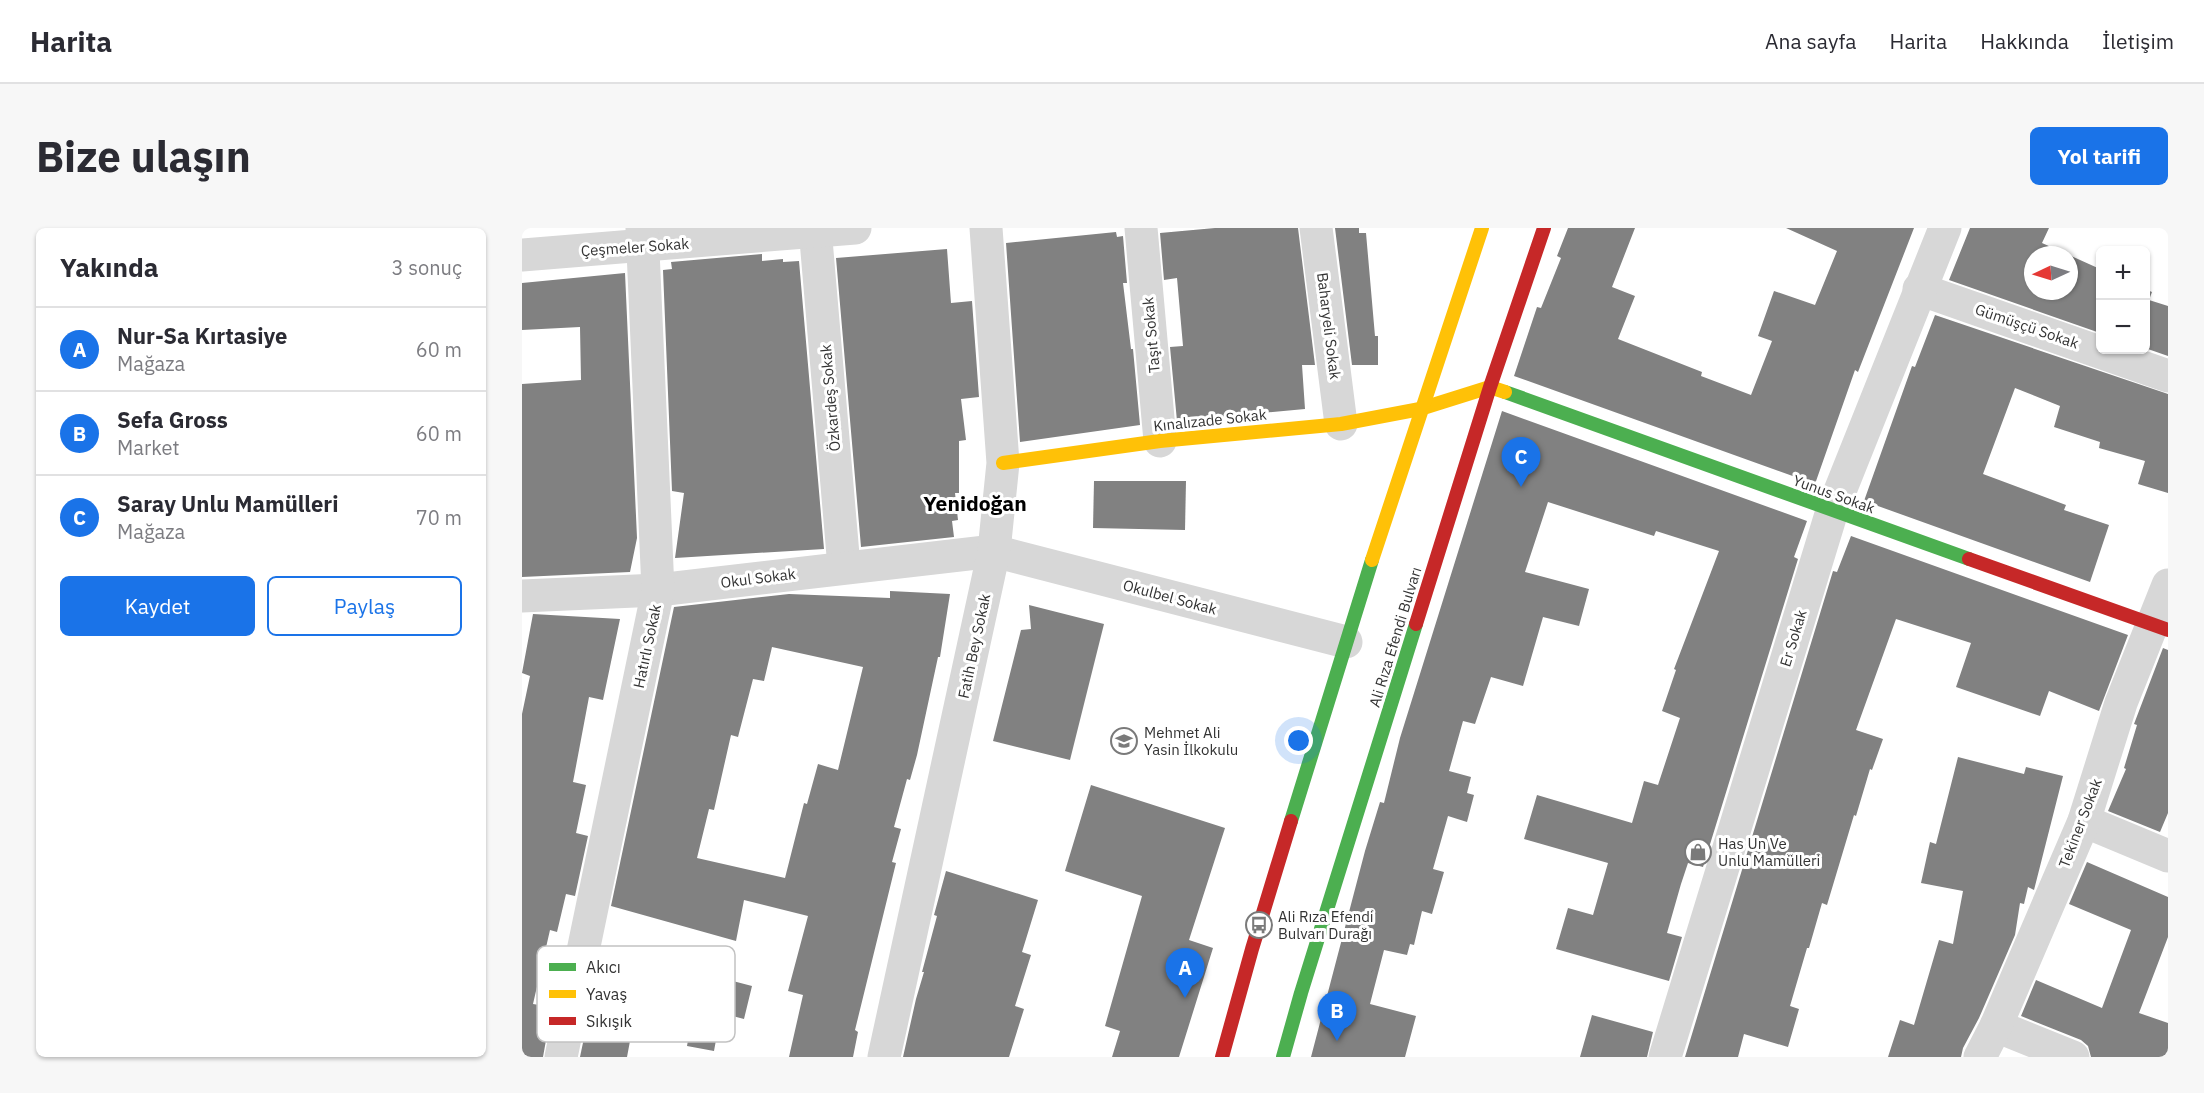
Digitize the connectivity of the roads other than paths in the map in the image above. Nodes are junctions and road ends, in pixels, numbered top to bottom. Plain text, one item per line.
1 (855, 228) edge
2 (986, 228) edge
3 (1141, 228) edge
4 (1316, 228) edge
5 (1482, 228) edge
6 (1544, 228) edge
7 (1945, 228) edge
8 (815, 230) edge
9 (643, 237) edge
10 (522, 255) edge
11 (1919, 289) junction
12 (2168, 376) edge
13 (1490, 387) junction
14 (1420, 409) junction
15 (1341, 424) junction
16 (1161, 441) junction
17 (1003, 463) junction
18 (1832, 511) junction
19 (994, 551) junction
20 (844, 567) junction
21 (2168, 585) edge
22 (658, 590) junction
23 (522, 596) edge
24 (2160, 628) edge
25 (1346, 642) junction
26 (2084, 821) junction
27 (2168, 856) edge
28 (584, 946) edge
29 (1996, 1026) junction
30 (564, 1042) edge
31 (561, 1057) edge
32 (884, 1057) edge
33 (1222, 1057) edge
34 (1283, 1057) edge
35 (1665, 1057) edge
36 (1980, 1057) edge
37 (2073, 1057) edge

1 - 8 street, Çeşmeler Sokak
2 - 17 street, Fatih Bey Sokak
3 - 16 street, Taşıt Sokak
4 - 15 street, Baharyeli Sokak
5 - 14 main road
6 - 13 main road, Ali Rıza Efendi Bulvarı
7 - 11 street, Er Sokak
8 - 9 street, Çeşmeler Sokak
8 - 20 street, Özkardeş Sokak
9 - 10 street, Çeşmeler Sokak
9 - 22 street, Hatırlı Sokak
11 - 12 street, Gümüşçü Sokak
11 - 18 street, Er Sokak
13 - 14 main road, Kınalızade Sokak
13 - 18 main road, Yunus Sokak
13 - 34 main road, Ali Rıza Efendi Bulvarı
14 - 15 main road, Kınalızade Sokak
14 - 25 main road
15 - 16 main road, Kınalızade Sokak
16 - 17 main road, Kınalızade Sokak
17 - 19 street, Fatih Bey Sokak
18 - 24 main road, Yunus Sokak
18 - 35 street, Er Sokak
19 - 20 street, Okul Sokak
19 - 25 street, Okulbel Sokak
19 - 32 street, Fatih Bey Sokak
20 - 22 street, Okul Sokak
21 - 24 street, Tekiner Sokak
22 - 23 street, Okul Sokak
22 - 28 street, Hatırlı Sokak
24 - 26 street, Tekiner Sokak
25 - 33 main road
26 - 27 street
26 - 29 street, Tekiner Sokak
29 - 36 street, Tekiner Sokak
29 - 37 street
30 - 31 street, Hatırlı Sokak

